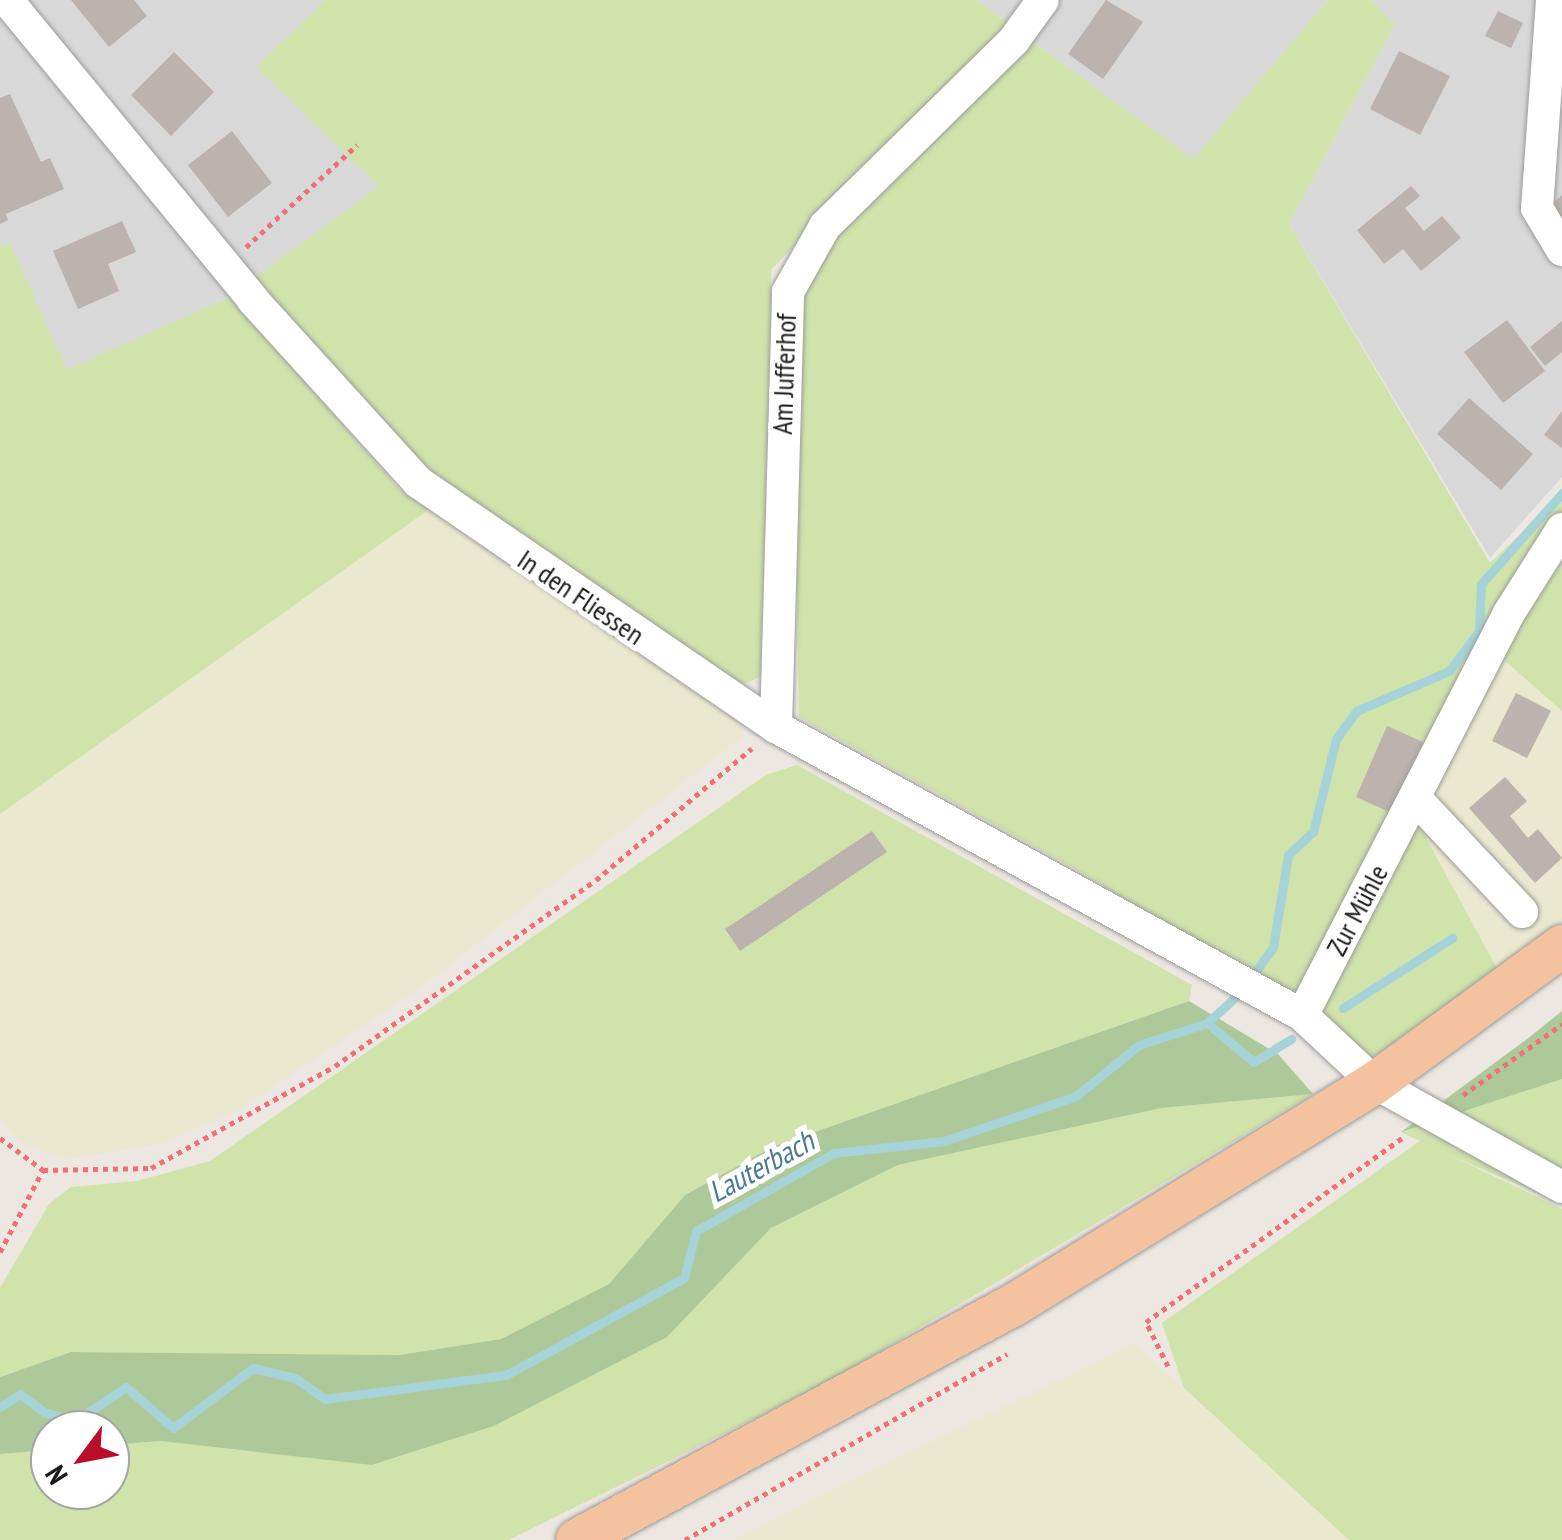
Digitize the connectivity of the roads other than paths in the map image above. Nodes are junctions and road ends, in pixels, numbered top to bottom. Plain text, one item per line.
1 (7, 0) edge
2 (1552, 0) edge
3 (1031, 5) edge
4 (1555, 87) edge
5 (1562, 250) edge
6 (1562, 529) edge
7 (776, 727) junction
8 (1416, 798) junction
9 (1522, 912) dead end
10 (1562, 946) edge
11 (1302, 1015) junction
12 (1375, 1083) junction
13 (1562, 1187) edge
14 (577, 1540) edge

1 - 7 street, In den Fliessen
2 - 4 street
3 - 7 street, Am Jufferhof
4 - 5 street
6 - 8 street, Zur Mühle
7 - 11 street, In den Fliessen
8 - 9 street
8 - 11 street, Zur Mühle
10 - 12 main road
11 - 12 street
12 - 13 street
12 - 14 main road

